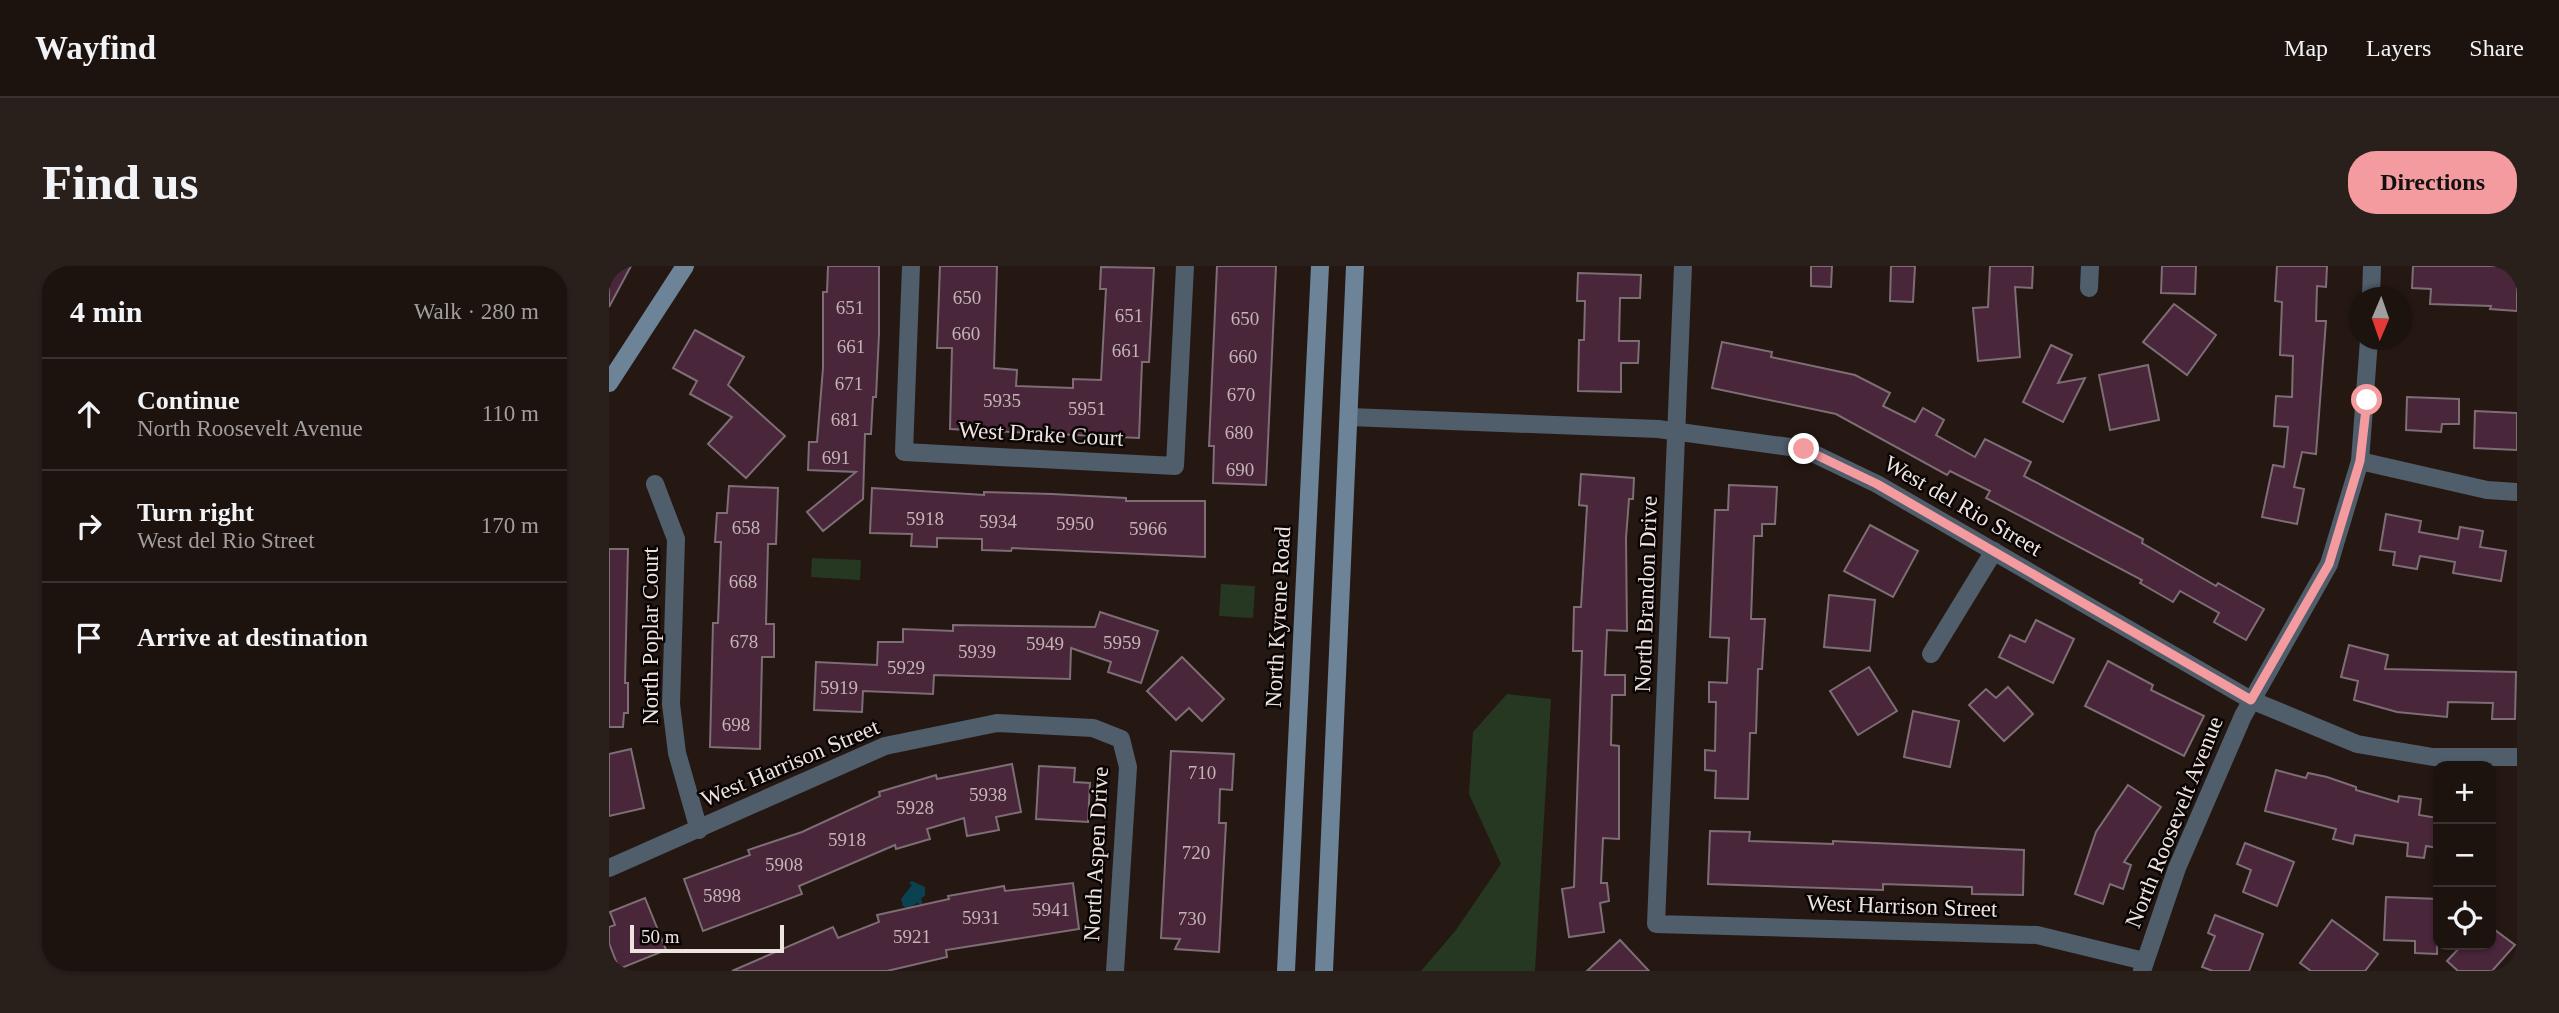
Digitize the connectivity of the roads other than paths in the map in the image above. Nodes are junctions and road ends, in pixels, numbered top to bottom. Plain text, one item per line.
1 (685, 266) edge
2 (911, 266) edge
3 (1185, 266) edge
4 (1320, 266) edge
5 (1355, 266) edge
6 (1683, 266) edge
7 (2090, 266) edge
8 (2372, 266) edge
9 (2371, 287) edge
10 (2089, 288) dead end
11 (2368, 350) edge
12 (609, 383) edge
13 (1349, 417) junction
14 (1677, 431) junction
15 (2360, 461) junction
16 (655, 484) dead end
17 (2517, 492) edge
18 (1994, 551) junction
19 (1931, 654) dead end
20 (2251, 700) junction
21 (1121, 739) joint
22 (2517, 757) edge
23 (699, 830) junction
24 (609, 868) edge
25 (1656, 924) joint
26 (2143, 966) edge
27 (1115, 971) edge
28 (1286, 971) edge
29 (1324, 971) edge

1 - 12 main road
2 - 3 street, West Drake Court
4 - 28 main road, North Kyrene Road
5 - 13 main road
6 - 14 street, North Brandon Drive
7 - 10 street
8 - 9 street
11 - 15 street, North Roosevelt Avenue
13 - 14 street, West del Rio Street
13 - 29 main road
14 - 18 street, West del Rio Street
14 - 25 street, North Brandon Drive
15 - 17 street
15 - 20 street, North Roosevelt Avenue
16 - 23 street, North Poplar Court
18 - 19 street
18 - 20 street, West del Rio Street
20 - 22 street, West del Rio Street
20 - 26 street, North Roosevelt Avenue
21 - 23 street, West Harrison Street
21 - 27 street, North Aspen Drive
23 - 24 street, West Harrison Street
25 - 26 street, West Harrison Street

